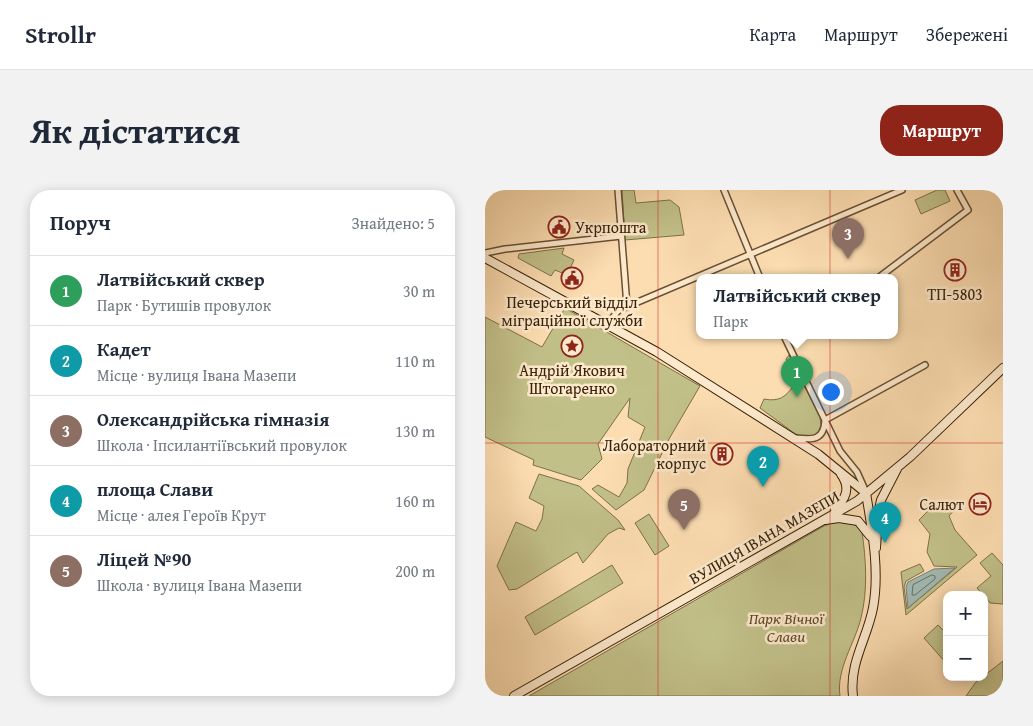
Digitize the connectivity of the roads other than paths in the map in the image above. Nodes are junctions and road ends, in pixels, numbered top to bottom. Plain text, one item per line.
1 (618, 190) edge
2 (724, 190) edge
3 (902, 190) edge
4 (957, 190) edge
5 (621, 236) junction
6 (485, 253) edge
7 (749, 254) junction
8 (485, 258) edge
9 (702, 274) edge
10 (758, 274) edge
11 (883, 274) edge
12 (696, 277) edge
13 (627, 306) junction
14 (607, 323) junction
15 (785, 339) edge
16 (925, 365) dead end
17 (1003, 368) edge
18 (825, 420) junction
19 (794, 438) junction
20 (901, 464) junction
21 (837, 467) junction
22 (866, 493) junction
23 (821, 520) junction
24 (873, 543) junction
25 (874, 560) junction
26 (514, 696) edge
27 (853, 696) edge

1 - 5 street
2 - 7 street
3 - 7 street
4 - 11 street
5 - 6 street
5 - 13 street
7 - 9 street
7 - 10 street
8 - 14 main road
12 - 13 street
13 - 14 street
14 - 19 main road
15 - 18 street
16 - 18 street
17 - 20 main road, ВУЛИЦЯ ІВАНА МАЗЕПИ
18 - 19 street
18 - 22 street
19 - 21 main road
20 - 22 main road, ВУЛИЦЯ ІВАНА МАЗЕПИ
20 - 25 main road
21 - 22 main road
21 - 23 main road
22 - 23 main road, ВУЛИЦЯ ІВАНА МАЗЕПИ
22 - 24 main road
23 - 24 main road
23 - 26 main road, ВУЛИЦЯ ІВАНА МАЗЕПИ
24 - 25 main road
25 - 27 main road

